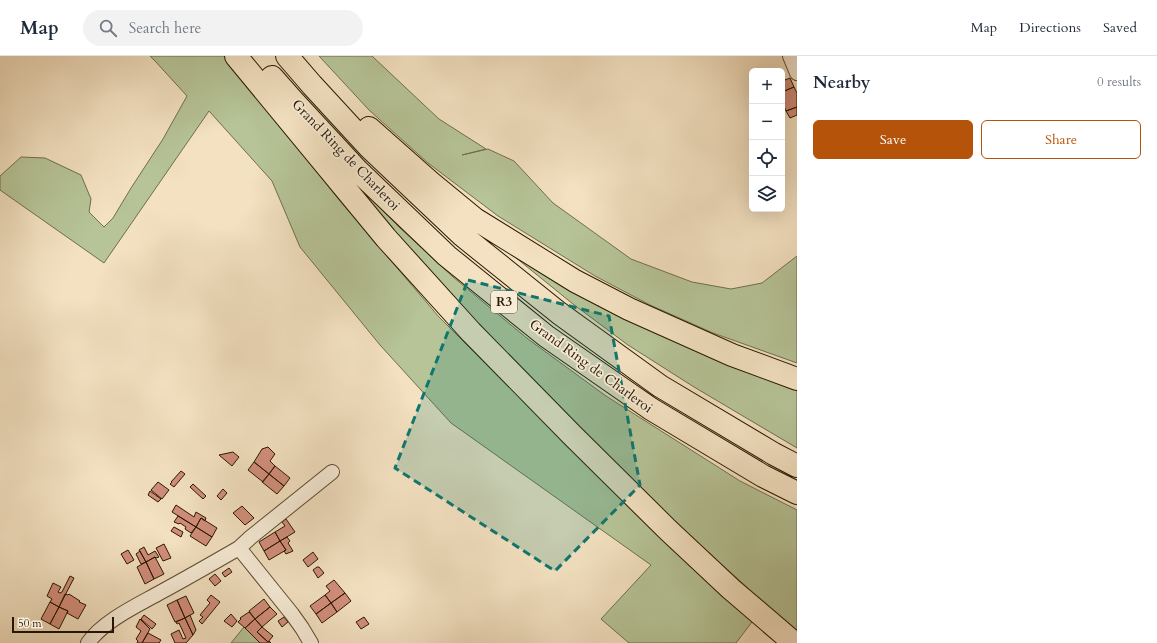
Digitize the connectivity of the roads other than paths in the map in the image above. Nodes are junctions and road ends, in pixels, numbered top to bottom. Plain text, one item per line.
1 (236, 56) edge
2 (254, 56) edge
3 (287, 56) edge
4 (790, 56) edge
5 (797, 73) edge
6 (312, 85) junction
7 (797, 379) edge
8 (797, 466) edge
9 (332, 472) dead end
10 (797, 494) edge
11 (239, 548) junction
12 (88, 643) edge
13 (311, 643) edge
14 (794, 643) edge

1 - 14 highway
2 - 10 highway, Grand Ring de Charleroi / R3
3 - 6 highway, Grand Ring de Charleroi / R3
4 - 5 street
6 - 7 highway
6 - 8 highway, Grand Ring de Charleroi / R3
9 - 11 street
11 - 12 street
11 - 13 street

